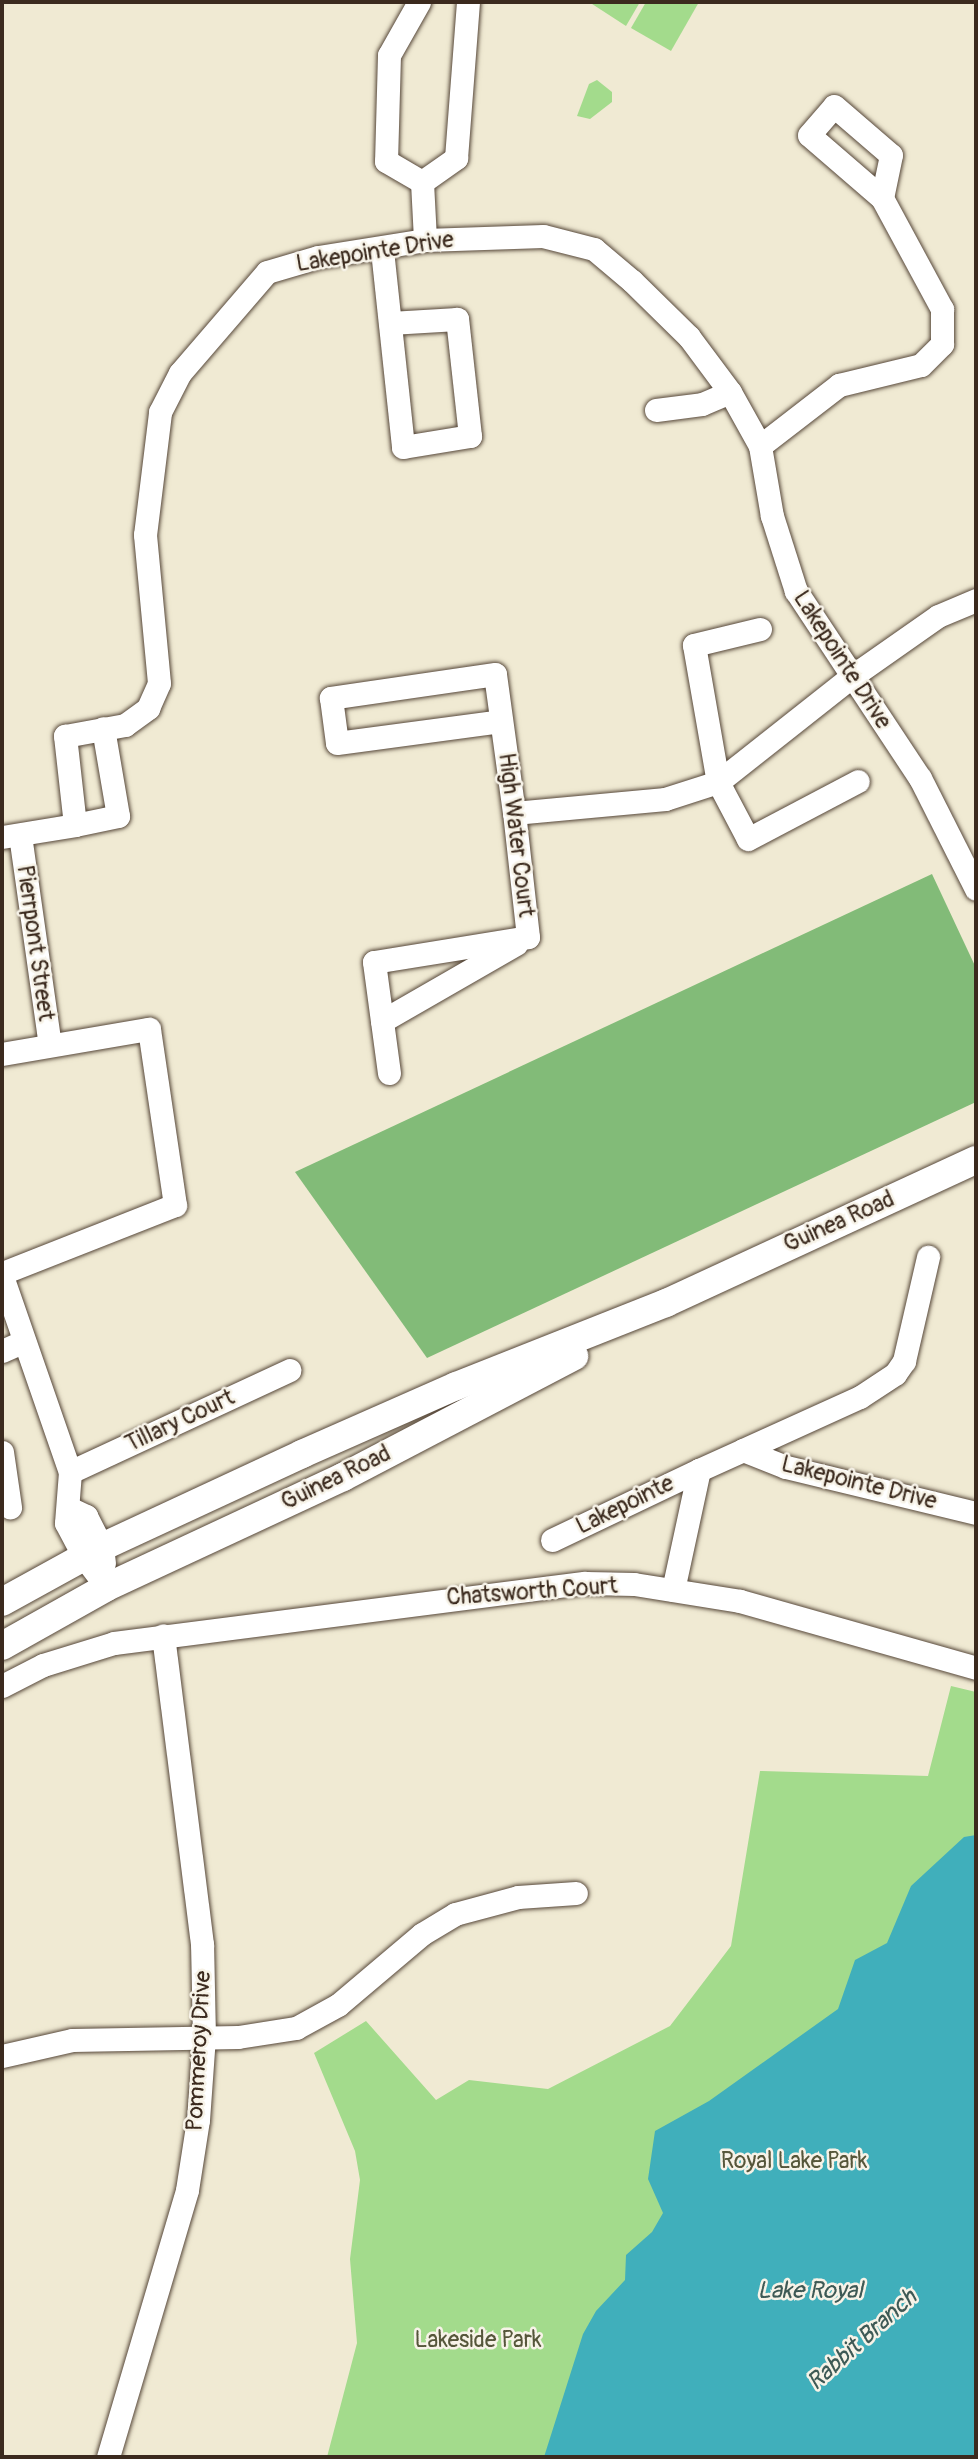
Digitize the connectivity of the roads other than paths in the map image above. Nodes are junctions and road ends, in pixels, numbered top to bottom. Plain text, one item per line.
1 (419, 2) edge
2 (468, 2) edge
3 (422, 181) junction
4 (882, 198) dead end
5 (425, 240) junction
6 (382, 250) junction
7 (390, 323) junction
8 (730, 392) junction
9 (656, 410) dead end
10 (760, 446) junction
11 (976, 600) edge
12 (760, 629) dead end
13 (851, 677) junction
14 (501, 721) junction
15 (103, 729) junction
16 (858, 781) dead end
17 (718, 782) junction
18 (514, 813) junction
19 (75, 825) junction
20 (11, 836) edge
21 (976, 890) edge
22 (528, 937) junction
23 (382, 1021) junction
24 (50, 1045) junction
25 (2, 1054) edge
26 (389, 1073) dead end
27 (976, 1160) edge
28 (928, 1257) dead end
29 (2, 1275) edge
30 (666, 1303) junction
31 (24, 1341) junction
32 (2, 1351) edge
33 (290, 1370) dead end
34 (743, 1450) junction
35 (2, 1452) edge
36 (699, 1470) junction
37 (70, 1472) junction
38 (10, 1507) dead end
39 (976, 1513) edge
40 (552, 1540) dead end
41 (93, 1552) junction
42 (107, 1587) junction
43 (673, 1590) junction
44 (2, 1602) edge
45 (163, 1635) junction
46 (2, 1646) edge
47 (976, 1668) edge
48 (2, 1686) edge
49 (576, 1893) dead end
50 (204, 2037) junction
51 (2, 2056) edge
52 (108, 2457) edge

1 - 3 street
2 - 3 street
3 - 5 street
4 - 10 street
5 - 6 street, Lakepointe Drive
5 - 8 street, Lakepointe Drive
6 - 7 street
6 - 15 street, Lakepointe Drive
7 - 7 street
8 - 9 street
8 - 10 street, Lakepointe Drive
10 - 13 street, Lakepointe Drive
11 - 13 street
12 - 17 street
13 - 17 street
13 - 21 street, Lakepointe Drive
14 - 14 street, High Water Court
14 - 18 street, High Water Court
15 - 19 street
15 - 19 street
16 - 17 street
17 - 18 street
18 - 22 street, High Water Court
19 - 20 street
20 - 24 street, Pierrpont Street
22 - 23 street
22 - 23 street, High Water Court
23 - 26 street, High Water Court
24 - 25 street, Pierrpont Street
24 - 29 street
27 - 30 main road, Guinea Road
28 - 34 street, Lakepointe Drive
29 - 31 street
30 - 41 main road, Guinea Road
30 - 42 main road, Guinea Road
31 - 32 street
31 - 37 street
33 - 37 street, Tillary Court
34 - 36 street, Lakepointe Drive
34 - 39 street, Lakepointe Drive
35 - 38 street
36 - 40 street, Lakepointe
36 - 43 street
37 - 41 street
41 - 42 street
41 - 44 main road, Guinea Road
42 - 46 main road, Guinea Road
43 - 45 street, Chatsworth Court
43 - 47 street, Chatsworth Court
45 - 48 street
45 - 50 street, Pommeroy Drive
49 - 50 street
50 - 51 street
50 - 52 street, Pommeroy Drive

